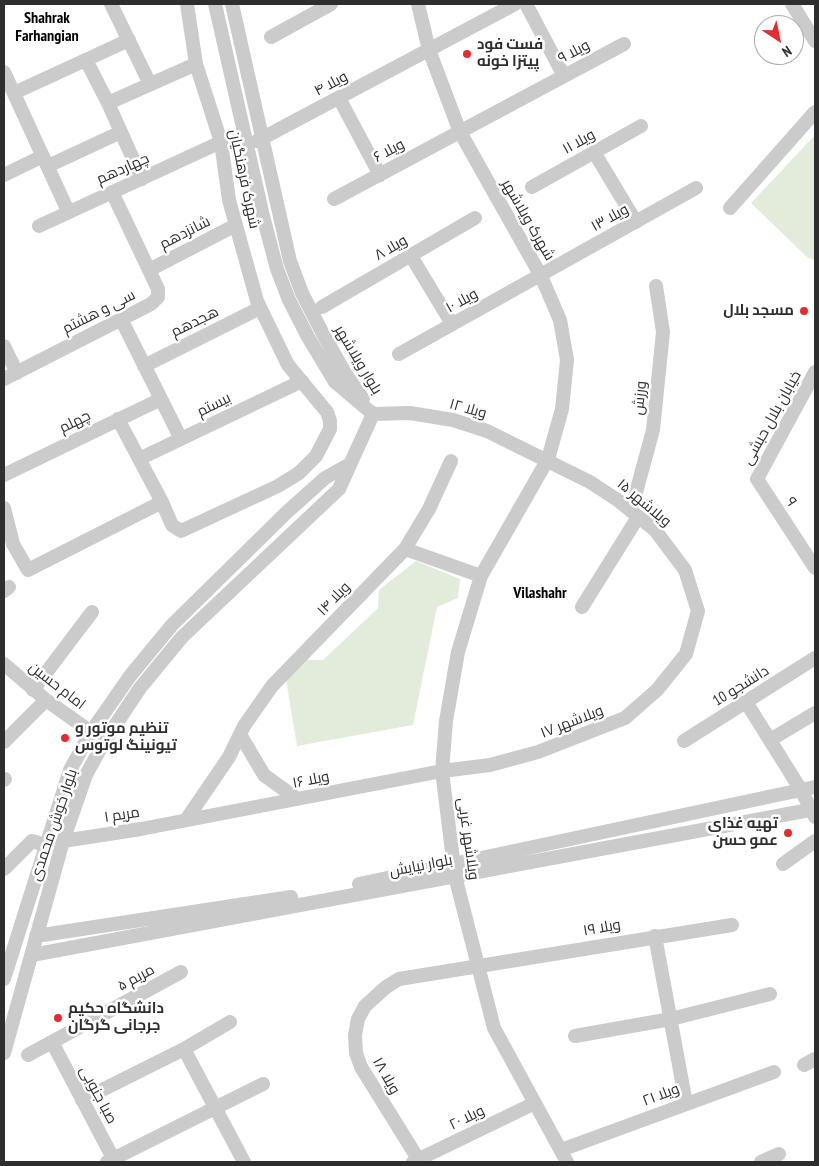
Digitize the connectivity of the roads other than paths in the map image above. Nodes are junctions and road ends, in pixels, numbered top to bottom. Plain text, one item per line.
1 (113, 4) edge
2 (187, 4) edge
3 (215, 4) edge
4 (232, 4) edge
5 (330, 4) edge
6 (418, 4) edge
7 (515, 4) edge
8 (526, 4) edge
9 (792, 4) edge
10 (271, 37) dead end
11 (129, 40) junction
12 (815, 41) edge
13 (624, 44) dead end
14 (429, 50) junction
15 (86, 60) junction
16 (196, 64) junction
17 (564, 76) junction
18 (5, 78) edge
19 (150, 84) junction
20 (14, 93) junction
21 (339, 98) junction
22 (108, 103) junction
23 (815, 112) edge
24 (641, 126) dead end
25 (121, 132) junction
26 (460, 132) junction
27 (263, 138) junction
28 (221, 142) junction
29 (247, 146) junction
30 (594, 152) junction
31 (45, 161) junction
32 (4, 175) edge
33 (380, 175) junction
34 (142, 179) junction
35 (532, 186) dead end
36 (696, 188) dead end
37 (112, 192) junction
38 (334, 199) dead end
39 (730, 208) dead end
40 (68, 210) junction
41 (475, 218) dead end
42 (636, 222) junction
43 (236, 225) junction
44 (38, 226) dead end
45 (410, 256) junction
46 (149, 270) junction
47 (541, 276) junction
48 (656, 286) dead end
49 (322, 307) dead end
50 (260, 308) junction
51 (121, 319) junction
52 (452, 324) junction
53 (4, 346) edge
54 (400, 354) dead end
55 (144, 366) junction
56 (815, 372) edge
57 (17, 373) junction
58 (4, 379) edge
59 (302, 381) junction
60 (161, 399) junction
61 (373, 414) junction
62 (118, 419) junction
63 (181, 439) junction
64 (140, 459) junction
65 (548, 459) junction
66 (451, 461) dead end
67 (350, 464) junction
68 (4, 475) edge
69 (757, 479) joint
70 (162, 502) junction
71 (4, 508) edge
72 (635, 514) junction
73 (405, 549) junction
74 (229, 568) junction
75 (815, 568) edge
76 (481, 576) junction
77 (241, 580) junction
78 (582, 607) dead end
79 (92, 612) dead end
80 (686, 654) joint
81 (815, 658) edge
82 (4, 664) edge
83 (34, 690) junction
84 (46, 700) junction
85 (746, 702) junction
86 (815, 713) edge
87 (91, 732) junction
88 (240, 736) junction
89 (770, 740) junction
90 (4, 742) edge
91 (684, 742) dead end
92 (442, 770) junction
93 (808, 788) edge
94 (297, 799) junction
95 (701, 812) junction
96 (814, 812) edge
97 (186, 820) junction
98 (704, 830) junction
99 (581, 838) junction
100 (63, 841) junction
101 (815, 842) edge
102 (45, 845) junction
103 (583, 852) junction
104 (783, 864) dead end
105 (4, 870) edge
106 (454, 871) junction
107 (195, 918) junction
108 (732, 924) dead end
109 (36, 936) junction
110 (655, 936) junction
111 (32, 954) junction
112 (478, 966) junction
113 (4, 972) edge
114 (181, 972) dead end
115 (770, 994) dead end
116 (671, 1019) junction
117 (230, 1022) dead end
118 (576, 1036) dead end
119 (52, 1042) junction
120 (184, 1049) junction
121 (4, 1053) edge
122 (28, 1056) dead end
123 (774, 1072) dead end
124 (263, 1084) dead end
125 (82, 1100) junction
126 (686, 1102) junction
127 (535, 1103) junction
128 (215, 1108) junction
129 (779, 1154) dead end
130 (564, 1156) edge
131 (112, 1161) edge
132 (417, 1161) edge
133 (244, 1162) edge
134 (761, 1162) edge

1 - 11 street
2 - 16 street, شهرک فرهنگیان
3 - 29 street, بلوار ویلاشهر
4 - 27 street, بلوار ویلاشهر
5 - 10 street
6 - 14 street, شهرک ویلاشهر
7 - 14 street, ۴ ویلا
8 - 17 street
9 - 12 street
11 - 15 street
11 - 19 street
13 - 17 street, ۹ ویلا
14 - 21 street, ۴ ویلا
14 - 26 street, شهرک ویلاشهر
15 - 20 street
15 - 22 street
16 - 19 street
16 - 28 street, شهرک فرهنگیان
17 - 26 street, ۹ ویلا
18 - 20 street
19 - 22 street
20 - 31 street
21 - 27 street, ۴ ویلا
21 - 33 street
22 - 25 street
23 - 39 street
24 - 30 street, ۱۱ ویلا
25 - 31 street
25 - 34 street
26 - 33 street, ۶ ویلا
26 - 47 street, شهرک ویلاشهر
27 - 29 street, ۴ ویلا
27 - 61 street, بلوار ویلاشهر
28 - 34 street, چهاردهم
28 - 43 street, شهرک فرهنگیان
29 - 61 street, بلوار ویلاشهر
30 - 35 street, ۱۱ ویلا
30 - 42 street
31 - 32 street
31 - 40 street
33 - 38 street, ۶ ویلا
34 - 37 street, چهاردهم
36 - 42 street, ۱۳ ویلا
37 - 40 street, چهاردهم
37 - 46 street, سی و هشتم
40 - 44 street, چهاردهم
41 - 45 street, ویلا ۸
42 - 47 street, ۱۳ ویلا
43 - 46 street, شانزدهم
43 - 50 street, شهرک فرهنگیان
45 - 49 street, ویلا ۸
45 - 52 street
46 - 51 street, سی و هشتم
47 - 52 street, ۱۰ ویلا
47 - 65 street, شهرک ویلاشهر
48 - 72 street, ورزش
50 - 55 street, هجدهم
50 - 59 street, شهرک فرهنگیان
51 - 55 street
51 - 57 street, سی و هشتم
52 - 54 street, ۱۰ ویلا
53 - 57 street
55 - 60 street
56 - 69 street, خیابان بلال حبشی
57 - 58 street, سی و هشتم
59 - 63 street, بیستم
59 - 70 street, شهرک فرهنگیان
60 - 62 street, چهلم
60 - 63 street
61 - 65 street, ویلا ۱۲
61 - 67 street
62 - 64 street
62 - 68 street, چهلم
63 - 64 street, بیستم
64 - 70 street
65 - 72 street, ویلاشهر ۱۵
65 - 76 street, ویلاشهر غربی
66 - 73 street, ۱۴ ویلا
67 - 74 street, بلوار خوش محمدی
67 - 77 street, بلوار خوش محمدی
69 - 75 street, ۹
70 - 71 street
72 - 78 street, ورزش
72 - 80 street, ویلاشهر ۱۵
73 - 76 street
73 - 88 street, ۱۴ ویلا
74 - 77 street
74 - 87 street, بلوار خوش محمدی
76 - 92 street, ویلاشهر غربی
77 - 100 street, بلوار خوش محمدی
79 - 83 street
80 - 92 street, ویلاشهر ۱۷
81 - 85 street, دانشجو 10
82 - 83 street, امام حسین
83 - 84 street, امام حسین
84 - 87 street, امام حسین
84 - 90 street
85 - 89 street
85 - 91 street, دانشجو 10
86 - 89 street
87 - 102 street, بلوار خوش محمدی
88 - 94 street
88 - 97 street, ۱۴ ویلا
89 - 93 street
92 - 94 street, ۱۶ ویلا
92 - 106 street, ویلاشهر غربی
93 - 95 street, بلوار نیایش
93 - 96 street
94 - 97 street, ۱۶ ویلا
95 - 98 street
95 - 99 street, بلوار نیایش
96 - 98 street, بلوار نیایش
97 - 100 street, ۱ مریم
98 - 103 street, بلوار نیایش
99 - 103 street
99 - 106 street, بلوار نیایش
100 - 109 street, بلوار خوش محمدی
101 - 104 street
102 - 105 street
102 - 113 street, بلوار خوش محمدی
103 - 106 street, بلوار نیایش
106 - 107 street, بلوار نیایش
106 - 112 street, ویلاشهر غربی
107 - 109 street, بلوار نیایش
107 - 111 street, بلوار نیایش
108 - 110 street, ۱۹ ویلا
109 - 111 street, بلوار خوش محمدی
110 - 112 street, ۱۹ ویلا
110 - 116 street
111 - 121 street, بلوار خوش محمدی
112 - 127 street, ویلاشهر غربی
112 - 132 street, ویلا ۱۸
114 - 119 street, ۵ مریم
115 - 116 street
116 - 118 street
116 - 126 street
117 - 120 street
119 - 122 street, ۵ مریم
119 - 125 street, صبا جنوبی
120 - 125 street
120 - 128 street
123 - 126 street, ویلا ۲۱
124 - 128 street
125 - 131 street, صبا جنوبی
126 - 130 street, ویلا ۲۱
127 - 130 street, ویلاشهر غربی
127 - 132 street, ویلا ۲۰
128 - 131 street
128 - 133 street
129 - 134 street

